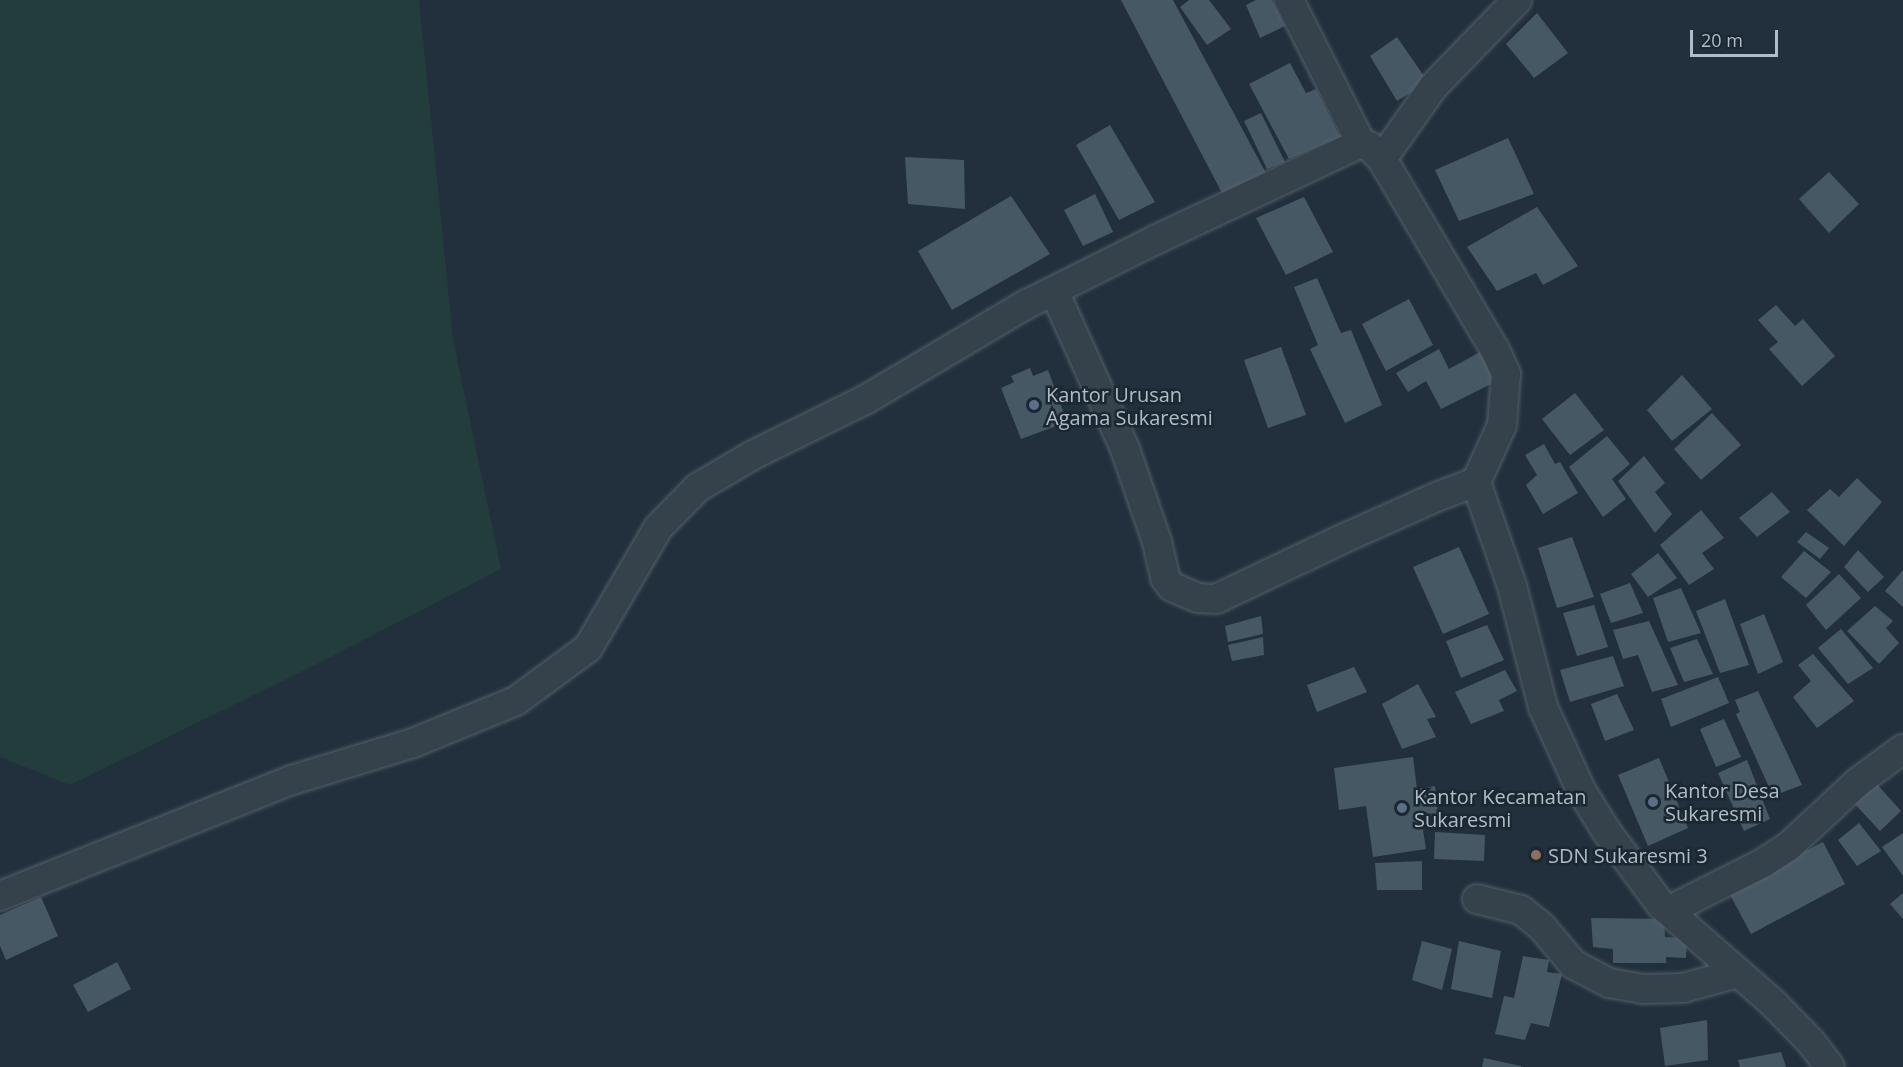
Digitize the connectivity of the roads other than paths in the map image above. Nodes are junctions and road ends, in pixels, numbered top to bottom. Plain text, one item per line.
1 (1289, 0) edge
2 (1517, 0) edge
3 (1371, 151) junction
4 (1054, 291) junction
5 (1476, 482) junction
6 (1903, 749) edge
7 (0, 896) edge
8 (1477, 898) dead end
9 (1668, 911) junction
10 (1738, 973) junction
11 (1830, 1067) edge

1 - 3 street
2 - 3 street
3 - 4 street
3 - 5 street
4 - 5 street
4 - 7 street
5 - 9 street
6 - 9 street
8 - 10 street
9 - 10 street
10 - 11 street

